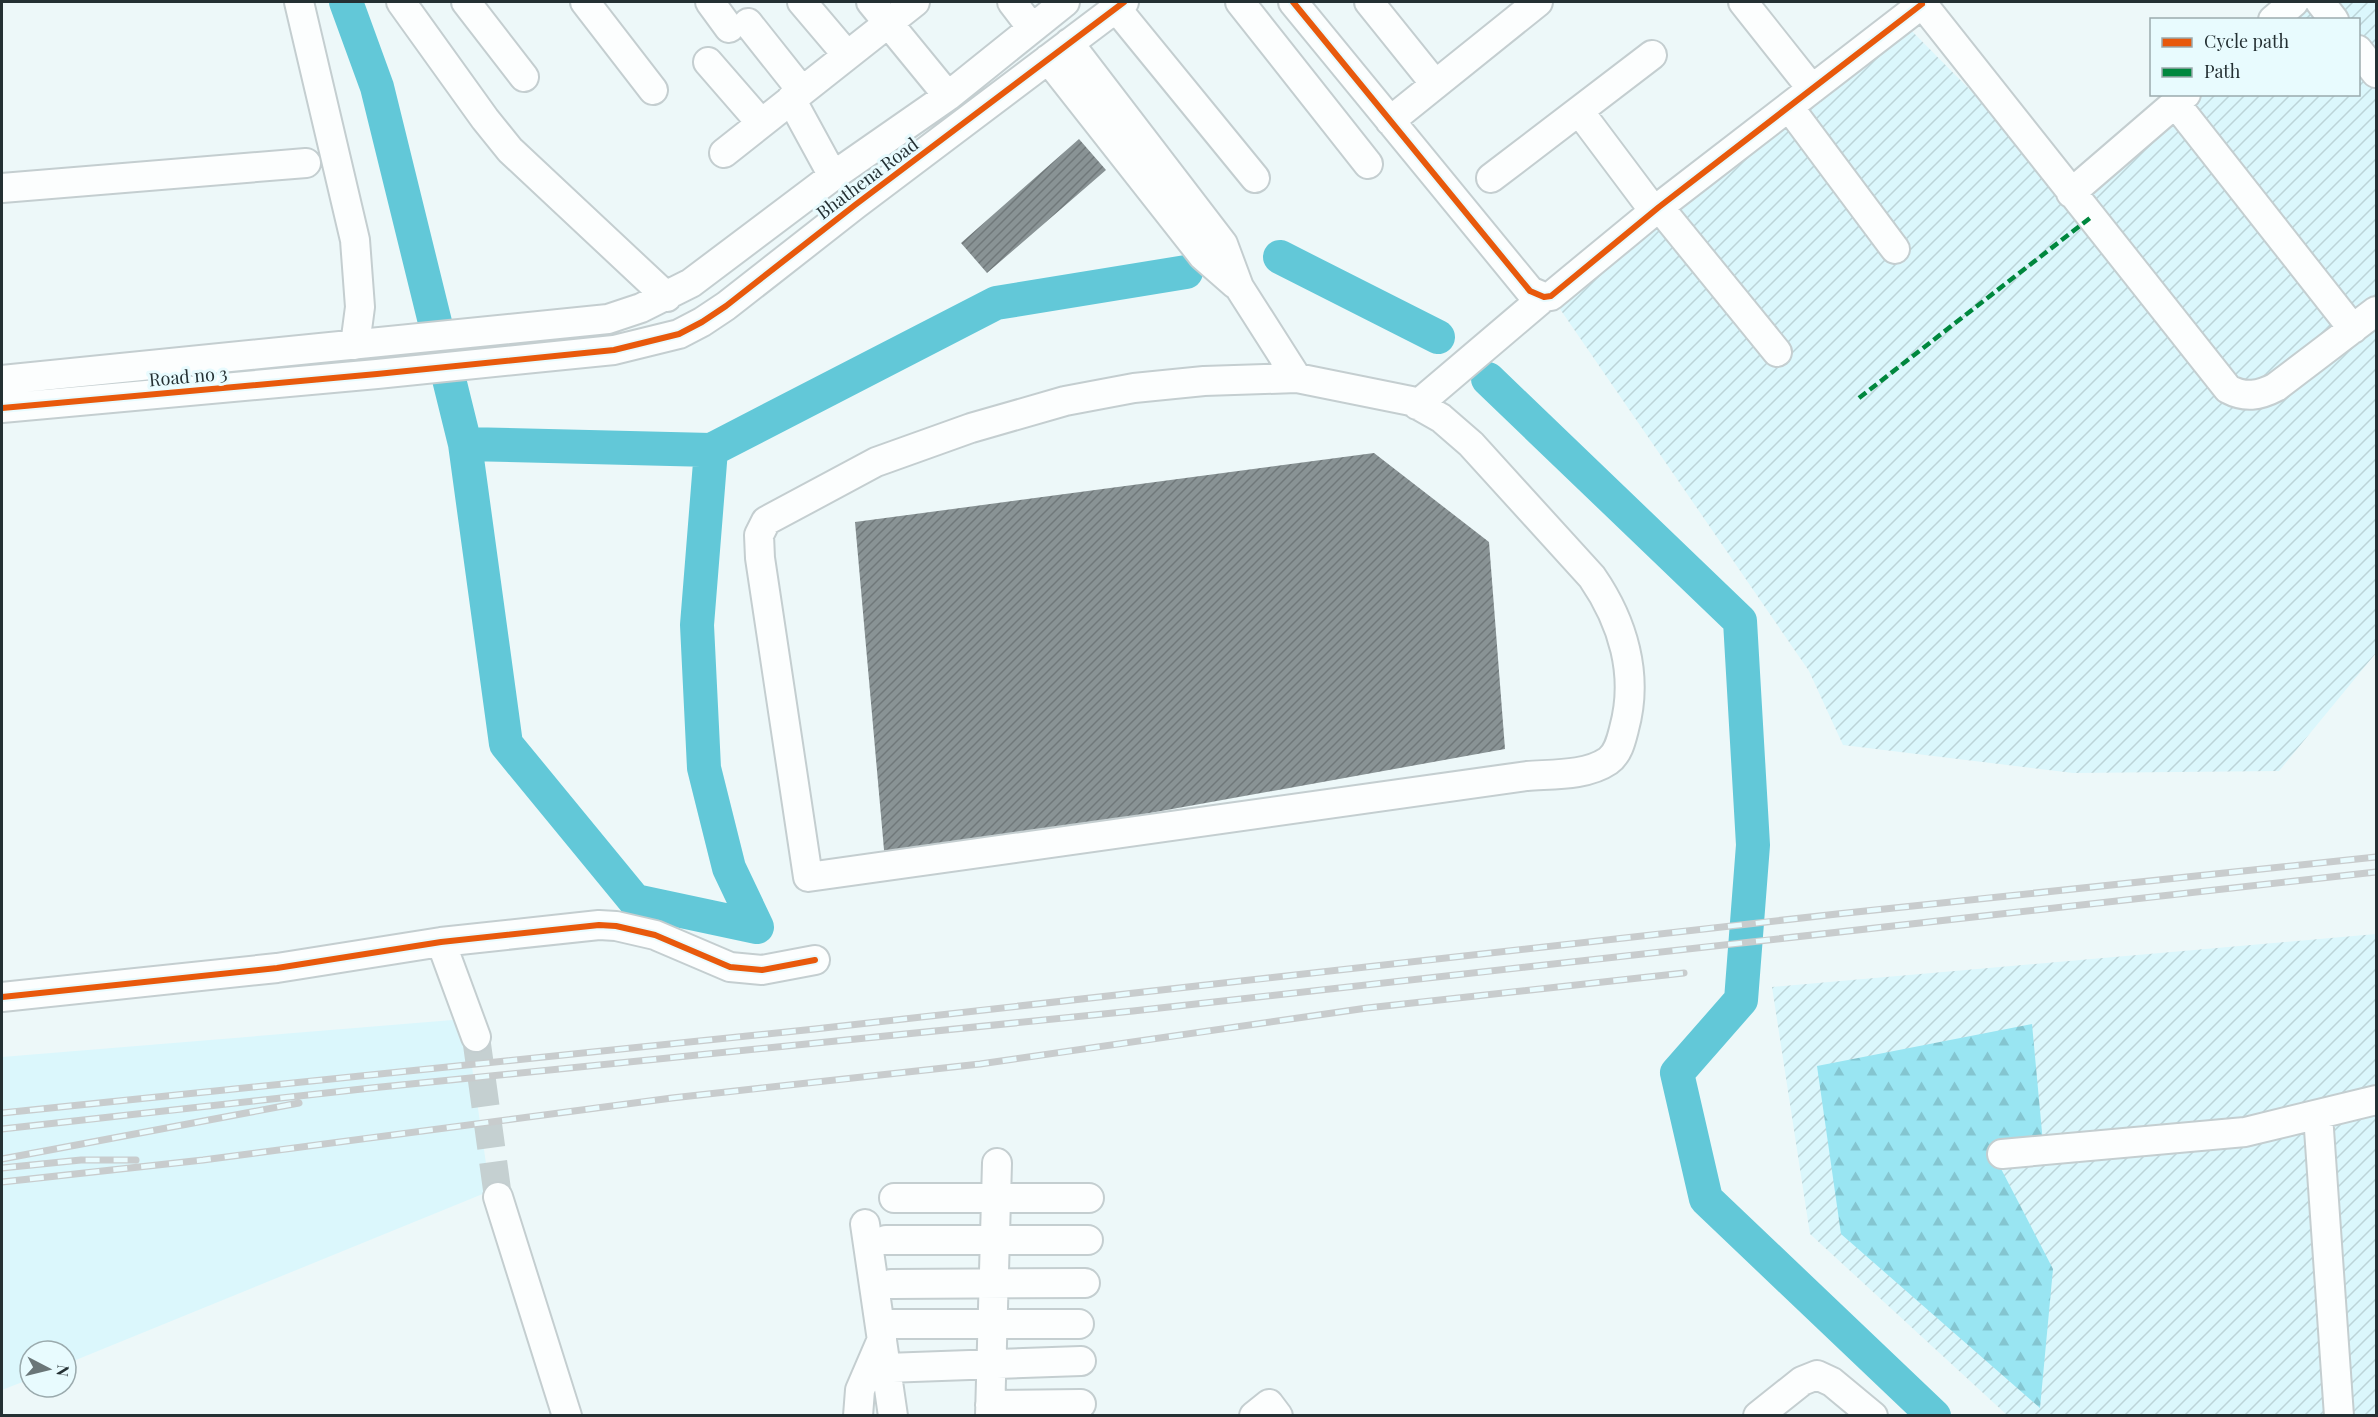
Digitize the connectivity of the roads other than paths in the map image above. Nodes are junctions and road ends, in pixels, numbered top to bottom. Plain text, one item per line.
1 (299, 2) edge
2 (401, 2) edge
3 (466, 2) edge
4 (585, 2) edge
5 (710, 2) edge
6 (802, 2) edge
7 (915, 2) edge
8 (1012, 2) edge
9 (1065, 2) edge
10 (1240, 2) edge
11 (1293, 2) edge
12 (1369, 2) edge
13 (1743, 2) edge
14 (2294, 2) edge
15 (2320, 2) edge
16 (1922, 3) edge
17 (1120, 5) edge
18 (1519, 7) edge
19 (879, 13) edge
20 (2275, 18) edge
21 (2332, 18) edge
22 (1031, 27) junction
23 (1059, 51) junction
24 (2360, 53) edge
25 (1652, 55) dead end
26 (847, 56) junction
27 (708, 62) dead end
28 (2376, 74) edge
29 (524, 77) dead end
30 (1435, 84) junction
31 (1812, 89) junction
32 (653, 90) dead end
33 (796, 95) junction
34 (948, 96) junction
35 (2181, 99) edge
36 (1789, 107) junction
37 (1579, 111) junction
38 (1390, 121) junction
39 (761, 123) junction
40 (724, 153) dead end
41 (306, 163) dead end
42 (1368, 164) dead end
43 (833, 176) junction
44 (1255, 178) dead end
45 (1491, 178) dead end
46 (2, 188) edge
47 (2071, 193) junction
48 (1656, 209) junction
49 (1895, 249) dead end
50 (667, 297) junction
51 (1544, 297) junction
52 (2376, 311) edge
53 (608, 319) joint
54 (2353, 329) junction
55 (364, 344) junction
56 (1777, 352) dead end
57 (377, 375) joint
58 (1298, 378) junction
59 (2, 380) edge
60 (1417, 405) junction
61 (2, 408) edge
62 (441, 942) junction
63 (815, 960) dead end
64 (2, 997) edge
65 (476, 1037) tunnel mouth
66 (2376, 1100) edge
67 (2318, 1115) junction
68 (2002, 1154) dead end
69 (997, 1163) dead end
70 (498, 1197) tunnel mouth
71 (894, 1198) dead end
72 (996, 1198) junction
73 (1089, 1198) dead end
74 (995, 1240) junction
75 (1088, 1240) dead end
76 (994, 1283) junction
77 (1085, 1283) dead end
78 (891, 1284) dead end
79 (993, 1323) junction
80 (1079, 1324) dead end
81 (881, 1331) junction
82 (1082, 1360) dead end
83 (992, 1365) junction
84 (886, 1368) junction
85 (1081, 1404) dead end
86 (990, 1410) edge
87 (567, 1416) edge
88 (858, 1416) edge
89 (893, 1416) edge
90 (1254, 1416) edge
91 (1278, 1416) edge
92 (1758, 1416) edge
93 (1873, 1416) edge
94 (2339, 1416) edge

1 - 55 street
2 - 50 street
3 - 29 street
4 - 32 street
5 - 33 street
6 - 26 street
7 - 19 street
8 - 22 street
9 - 22 street, Bhathena Road
10 - 42 street
11 - 38 street
12 - 30 street
13 - 31 street
14 - 20 street
15 - 21 street
16 - 31 street
16 - 47 street
17 - 23 street, Bhathena Road
17 - 44 street
18 - 30 street
19 - 26 street
19 - 34 street
22 - 34 street, Bhathena Road
23 - 57 street, Bhathena Road
23 - 58 street
24 - 28 street
25 - 37 street
26 - 33 street
27 - 39 street
30 - 38 street
31 - 36 street
33 - 39 street
33 - 43 street
34 - 43 street, Bhathena Road
35 - 47 street
35 - 54 street
36 - 48 street
36 - 49 street
37 - 45 street
37 - 48 street
38 - 51 street
39 - 40 street
41 - 46 street
43 - 50 street, Bhathena Road
47 - 54 street
48 - 51 street
48 - 56 street
50 - 53 street, Bhathena Road
51 - 60 street
52 - 54 street
53 - 55 street, Road no 3
55 - 59 street, Road no 3
57 - 61 street, Road no 3
58 - 60 street
58 - 60 street
62 - 63 street
62 - 64 street
62 - 65 street
66 - 67 street
67 - 68 street
67 - 94 street
69 - 72 street
70 - 87 street
71 - 72 street
72 - 73 street
72 - 74 street
74 - 75 street
74 - 76 street
74 - 81 street
76 - 77 street
76 - 78 street
76 - 79 street
79 - 80 street
79 - 81 street
79 - 83 street
81 - 84 street
81 - 88 street
82 - 83 street
83 - 84 street
83 - 86 street
84 - 89 street
85 - 86 street
90 - 91 street
92 - 93 street

